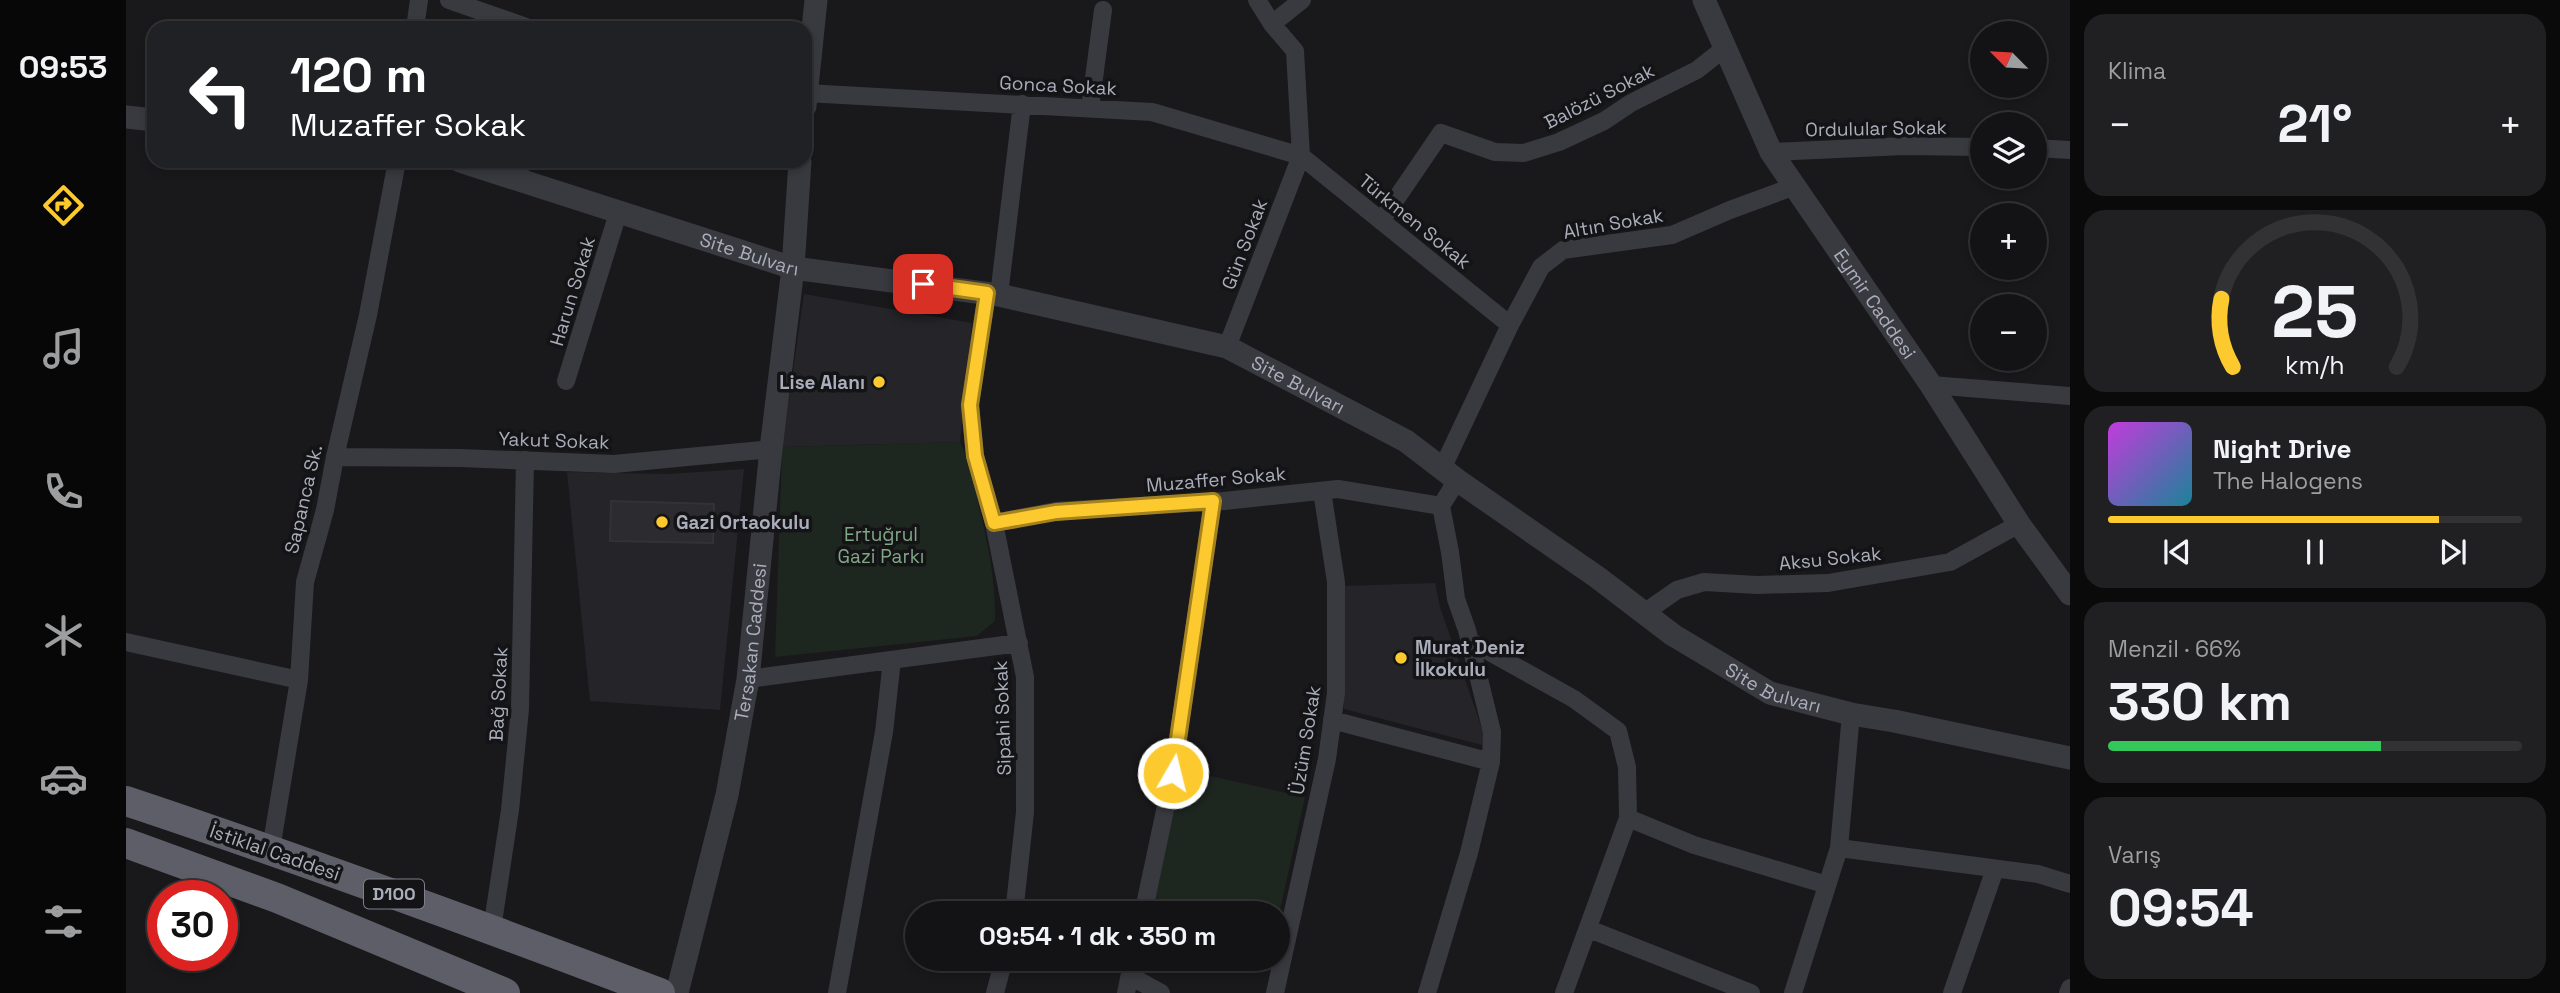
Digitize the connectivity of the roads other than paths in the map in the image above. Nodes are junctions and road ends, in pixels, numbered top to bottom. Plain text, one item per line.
1 (419, 0) edge
2 (449, 0) edge
3 (816, 0) edge
4 (1257, 0) edge
5 (1302, 0) edge
6 (1704, 0) edge
7 (1103, 10) dead end
8 (416, 21) edge
9 (509, 21) edge
10 (1272, 24) junction
11 (812, 40) edge
12 (1726, 47) junction
13 (812, 99) edge
14 (1022, 104) junction
15 (1090, 108) junction
16 (126, 117) edge
17 (147, 119) edge
18 (1970, 148) edge
19 (2047, 149) edge
20 (2070, 150) edge
21 (1771, 152) junction
22 (1301, 156) junction
23 (396, 168) edge
24 (800, 168) edge
25 (520, 170) edge
26 (1796, 186) junction
27 (618, 213) junction
28 (1381, 221) junction
29 (793, 268) junction
30 (993, 294) junction
31 (1510, 325) junction
32 (1227, 347) junction
33 (566, 381) dead end
34 (1931, 385) junction
35 (2070, 397) edge
36 (771, 449) junction
37 (335, 457) junction
38 (525, 460) junction
39 (1449, 474) junction
40 (1322, 491) junction
41 (1213, 501) junction
42 (1441, 506) junction
43 (994, 523) junction
44 (2019, 524) junction
45 (2070, 594) edge
46 (1644, 613) junction
47 (1470, 641) junction
48 (126, 642) edge
49 (1019, 643) junction
50 (891, 660) junction
51 (748, 679) junction
52 (299, 680) junction
53 (1851, 714) junction
54 (1332, 720) junction
55 (2070, 758) edge
56 (1491, 762) junction
57 (126, 801) edge
58 (1628, 818) junction
59 (126, 843) edge
60 (1839, 848) junction
61 (271, 849) junction
62 (1996, 869) junction
63 (2070, 884) edge
64 (1827, 885) junction
65 (1015, 901) edge
66 (1146, 901) edge
67 (492, 929) junction
68 (1589, 929) junction
69 (1001, 971) edge
70 (1130, 976) edge
71 (2070, 988) edge
72 (487, 989) edge
73 (660, 993) edge
74 (677, 993) edge
75 (837, 993) edge
76 (995, 993) edge
77 (1161, 993) edge
78 (1275, 993) edge
79 (1427, 993) edge
80 (1564, 993) edge
81 (1751, 993) edge
82 (1793, 993) edge
83 (1952, 993) edge
84 (2068, 993) edge

1 - 8 street
2 - 9 street
3 - 11 street
4 - 10 street
5 - 10 street
6 - 12 street, Eymir Caddesi
7 - 15 street
10 - 22 street
12 - 21 street, Eymir Caddesi
12 - 28 street, Balözü Sokak
13 - 14 street, Gonca Sokak
14 - 15 street, Gonca Sokak
14 - 30 street, Sipahi Sokak
15 - 22 street, Gonca Sokak
16 - 17 street
18 - 21 street, Ordulular Sokak
19 - 20 street
21 - 26 street, Eymir Caddesi
22 - 28 street, Türkmen Sokak
22 - 32 street, Gün Sokak
23 - 37 street, Sapanca Sk.
24 - 29 street, Tersakan Caddesi
25 - 27 street, Site Bulvarı
26 - 31 street, Altın Sokak
26 - 34 street, Eymir Caddesi
27 - 29 street, Site Bulvarı
27 - 33 street, Harun Sokak
28 - 31 street, Türkmen Sokak
29 - 30 street, Site Bulvarı
29 - 36 street, Tersakan Caddesi
30 - 32 street, Site Bulvarı
30 - 43 street, Sipahi Sokak
31 - 39 street
32 - 39 street, Site Bulvarı
34 - 35 street
34 - 44 street, Eymir Caddesi
36 - 38 street, Yakut Sokak
36 - 51 street, Tersakan Caddesi
37 - 38 street, Yakut Sokak
37 - 52 street, Sapanca Sk.
38 - 67 street, Bağ Sokak
39 - 42 street
39 - 46 street, Site Bulvarı
40 - 41 street, Muzaffer Sokak
40 - 42 street, Muzaffer Sokak
40 - 54 street, Üzüm Sokak
41 - 43 street, Muzaffer Sokak
41 - 66 street
42 - 47 street
43 - 49 street, Sipahi Sokak
44 - 45 street, Eymir Caddesi
44 - 46 street, Aksu Sokak
46 - 53 street, Site Bulvarı
47 - 56 street
47 - 58 street
48 - 52 street
49 - 50 street
49 - 65 street, Sipahi Sokak
50 - 51 street
50 - 75 street
51 - 74 street, Tersakan Caddesi
52 - 61 street, Sapanca Sk.
53 - 55 street, Site Bulvarı
53 - 60 street
54 - 56 street
54 - 78 street, Üzüm Sokak
56 - 79 street
57 - 61 highway, İstiklal Caddesi / D100
58 - 64 street
58 - 68 street
59 - 72 highway, D100
60 - 62 street
60 - 64 street
61 - 67 highway, İstiklal Caddesi / D100
62 - 63 street
62 - 83 street
64 - 82 street
67 - 73 highway, İstiklal Caddesi / D100
68 - 80 street
68 - 81 street
69 - 76 street
70 - 77 street
71 - 84 street

